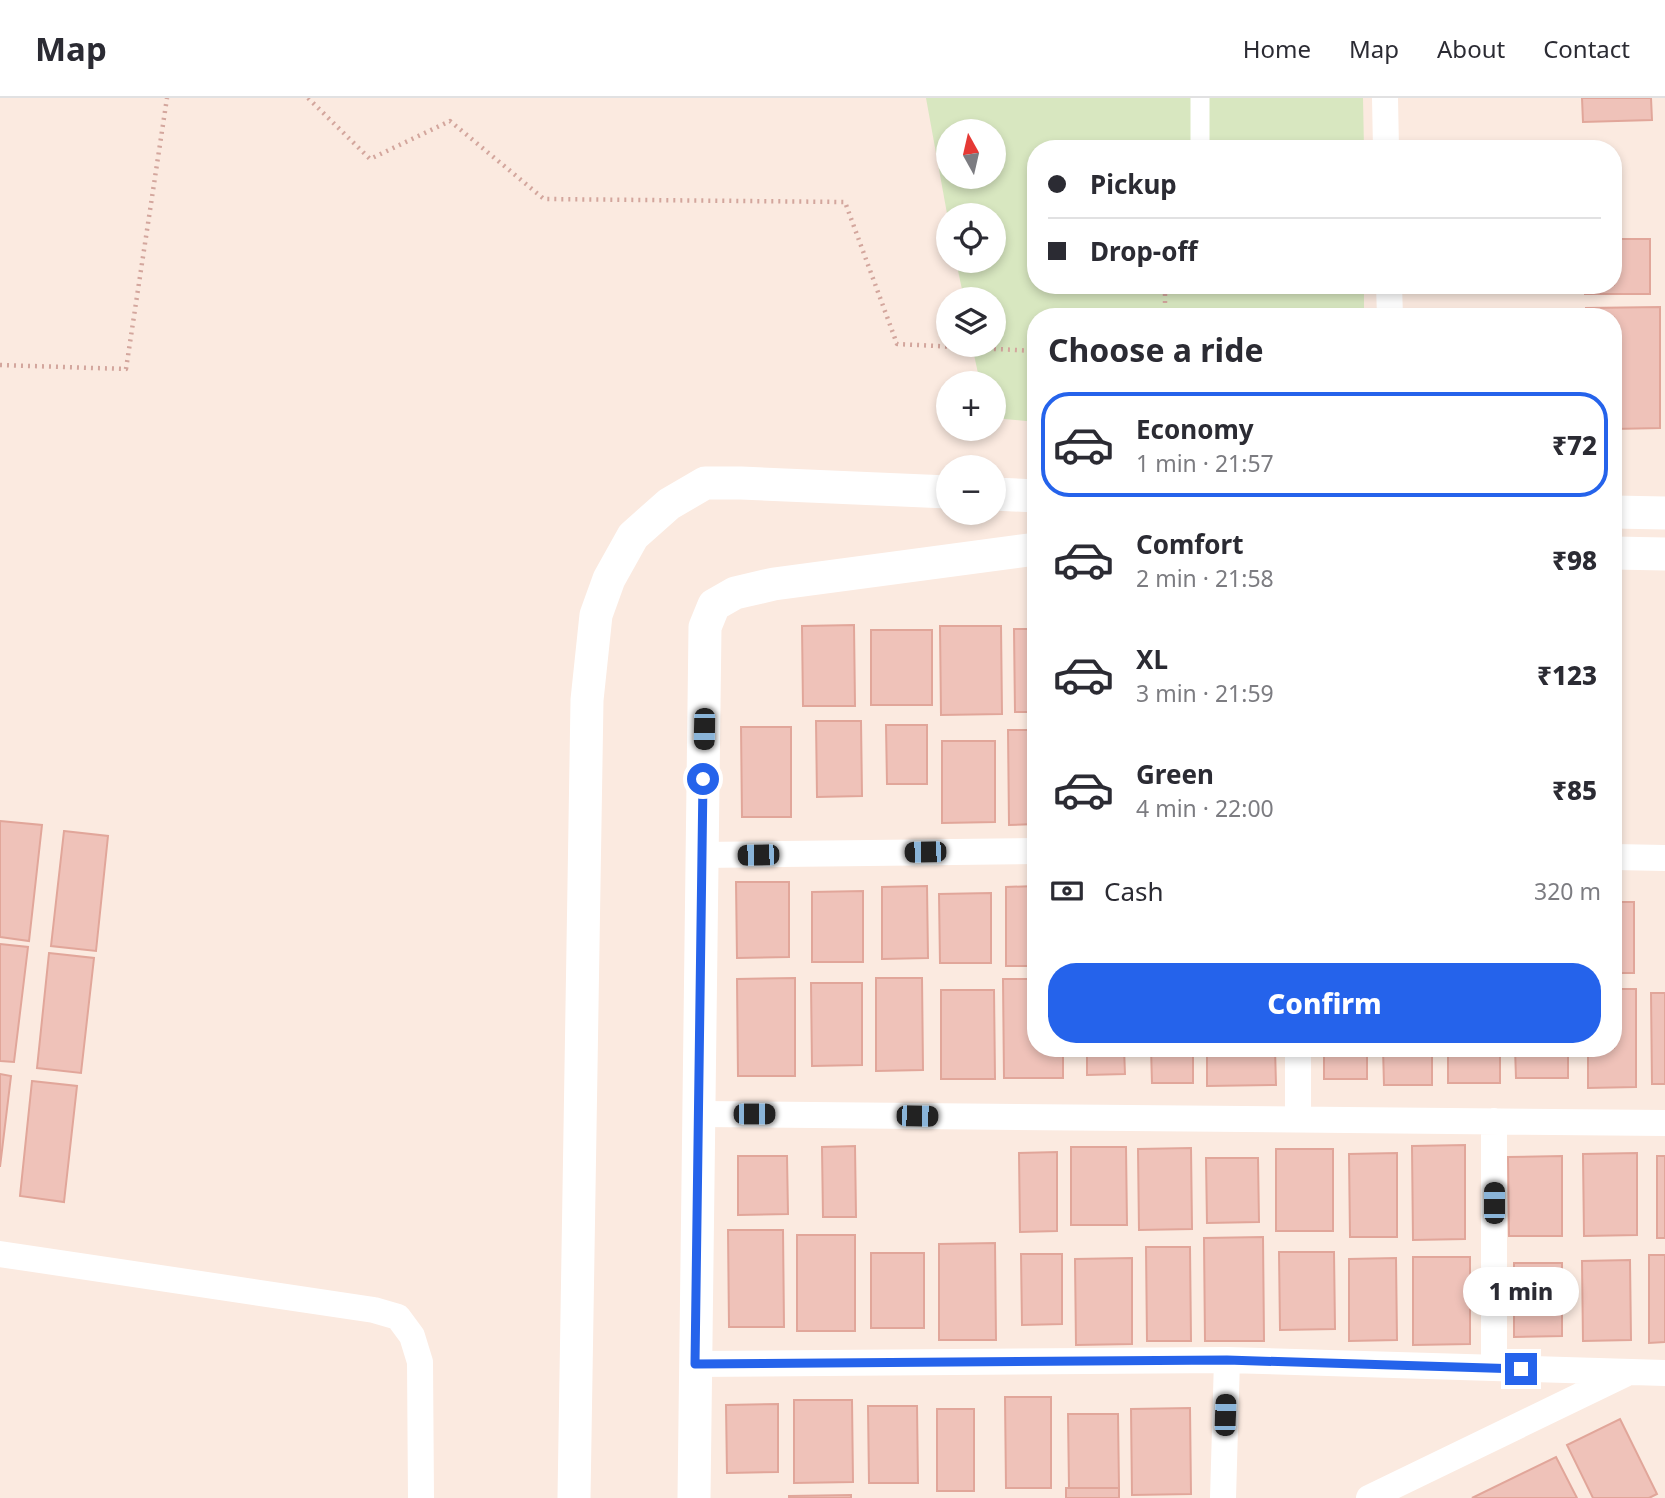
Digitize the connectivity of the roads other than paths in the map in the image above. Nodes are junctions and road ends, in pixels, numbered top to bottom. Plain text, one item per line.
1 (1200, 98) edge
2 (1385, 98) edge
3 (1200, 140) edge
4 (1386, 140) edge
5 (936, 491) edge
6 (1006, 495) edge
7 (1027, 496) edge
8 (1622, 512) edge
9 (1665, 513) edge
10 (1027, 550) edge
11 (1622, 553) edge
12 (1665, 554) edge
13 (1027, 851) edge
14 (702, 855) junction
15 (1622, 857) edge
16 (1665, 858) edge
17 (1298, 1057) edge
18 (699, 1114) junction
19 (1298, 1119) junction
20 (1494, 1121) junction
21 (1665, 1123) edge
22 (0, 1254) edge
23 (1227, 1360) junction
24 (695, 1364) junction
25 (1494, 1368) junction
26 (1629, 1372) junction
27 (1665, 1373) edge
28 (421, 1498) edge
29 (574, 1498) edge
30 (694, 1498) edge
31 (1223, 1498) edge
32 (1368, 1498) edge

1 - 3 street
2 - 4 street
5 - 29 street
6 - 7 street
8 - 9 street
10 - 14 street
11 - 12 street
13 - 14 street
14 - 18 street
15 - 16 street
17 - 19 street
18 - 19 street
18 - 24 street
19 - 20 street
20 - 21 street
20 - 25 street
22 - 28 street
23 - 24 street
23 - 25 street
23 - 31 street
24 - 30 street
25 - 26 street
26 - 27 street
26 - 32 street

